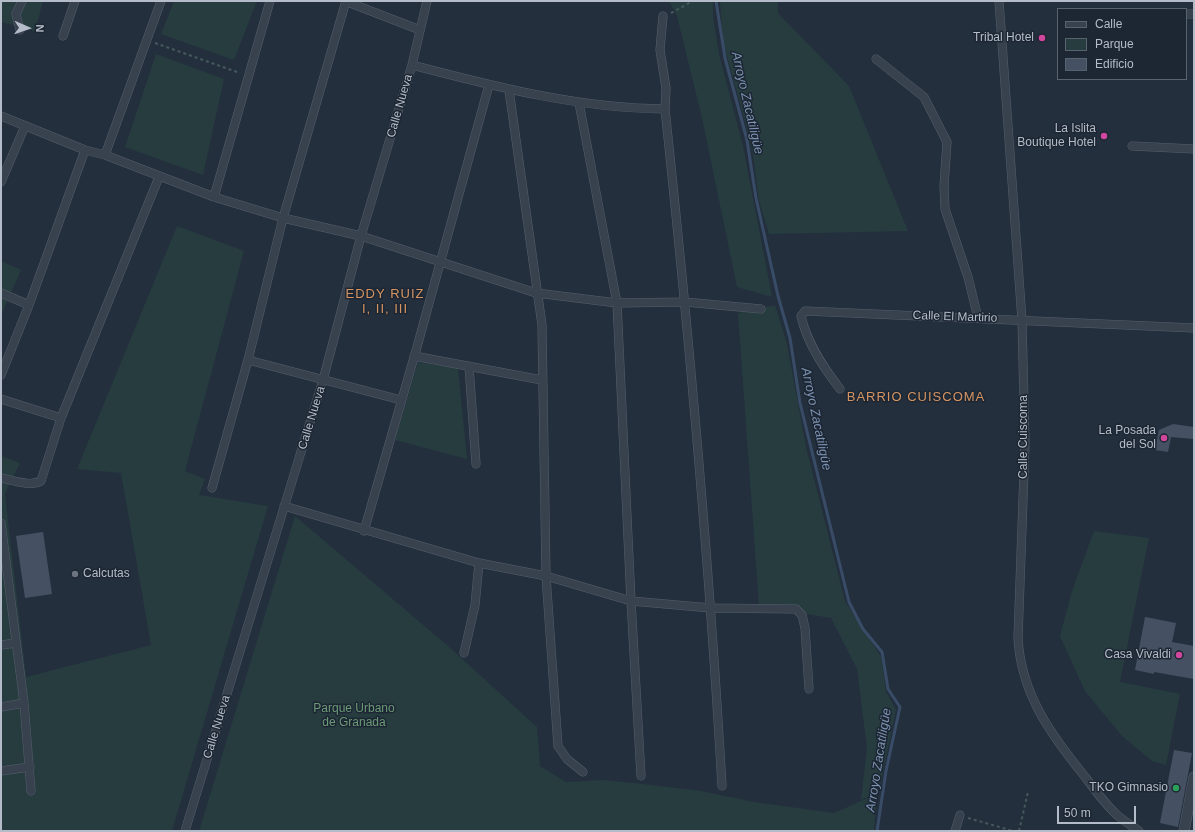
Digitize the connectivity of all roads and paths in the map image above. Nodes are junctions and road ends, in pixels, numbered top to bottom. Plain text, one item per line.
1 (22, 1) edge
2 (75, 1) edge
3 (160, 1) edge
4 (270, 1) edge
5 (345, 1) edge
6 (427, 1) edge
7 (693, 1) edge
8 (999, 1) edge
9 (662, 16) joint
10 (20, 30) dead end
11 (420, 30) junction
12 (63, 36) dead end
13 (147, 40) junction
14 (876, 59) dead end
15 (412, 65) junction
16 (249, 76) junction
17 (490, 85) junction
18 (509, 90) junction
19 (579, 103) junction
20 (665, 109) junction
21 (1, 116) edge
22 (25, 126) junction
23 (1132, 146) dead end
24 (85, 150) junction
25 (1194, 150) edge
26 (105, 155) junction
27 (159, 176) junction
28 (1, 182) edge
29 (214, 197) junction
30 (284, 218) junction
31 (361, 236) junction
32 (440, 262) junction
33 (1, 293) edge
34 (536, 293) junction
35 (686, 302) junction
36 (617, 303) junction
37 (29, 305) junction
38 (761, 309) dead end
39 (978, 318) junction
40 (1022, 320) junction
41 (1194, 328) edge
42 (414, 356) junction
43 (248, 360) junction
44 (469, 366) junction
45 (1, 375) edge
46 (323, 380) junction
47 (542, 380) junction
48 (840, 389) dead end
49 (1, 398) edge
50 (401, 400) junction
51 (61, 418) junction
52 (476, 464) dead end
53 (1, 478) edge
54 (212, 488) dead end
55 (284, 506) junction
56 (1, 523) edge
57 (364, 531) junction
58 (479, 563) junction
59 (546, 576) junction
60 (5, 579) edge
61 (631, 600) junction
62 (711, 608) junction
63 (16, 643) junction
64 (1, 645) edge
65 (464, 652) dead end
66 (809, 689) dead end
67 (24, 703) junction
68 (1, 707) edge
69 (30, 767) junction
70 (1, 771) edge
71 (583, 772) dead end
72 (641, 776) dead end
73 (1194, 778) edge
74 (722, 786) dead end
75 (31, 791) dead end
76 (1028, 792) dead end
77 (960, 815) joint
78 (185, 831) edge
79 (955, 831) edge
80 (1013, 831) edge
81 (1019, 831) edge
82 (1139, 831) edge
83 (1184, 831) edge

1 - 10 street
2 - 12 street
3 - 13 street
4 - 16 street
5 - 11 street
5 - 30 street
6 - 11 street, Calle Nueva
7 - 9 path
8 - 40 street, Calle Cuiscoma
9 - 20 street
11 - 15 street, Calle Nueva
13 - 16 path
13 - 26 street
14 - 39 street
15 - 17 street
15 - 31 street, Calle Nueva
16 - 29 street
17 - 18 street
17 - 32 street
18 - 19 street
18 - 34 street
19 - 20 street
19 - 36 street
20 - 35 street
21 - 22 street
22 - 24 street
22 - 28 street
23 - 25 street
24 - 26 street
24 - 37 street
26 - 27 street
27 - 29 street
27 - 51 street
29 - 30 street
30 - 31 street
30 - 43 street
31 - 32 street
31 - 46 street, Calle Nueva
32 - 34 street
32 - 42 street
33 - 37 street
34 - 36 street
34 - 47 street
35 - 36 street
35 - 38 street
35 - 62 street
36 - 61 street
37 - 45 street
39 - 40 street, Calle El Martirio
39 - 48 street, Calle El Martirio
40 - 41 street, Calle El Martirio
40 - 82 street, Calle Cuiscoma
42 - 44 street
42 - 50 street
43 - 46 street
43 - 54 street
44 - 47 street
44 - 52 street
46 - 50 street
46 - 55 street, Calle Nueva
47 - 59 street
49 - 51 street
50 - 57 street
51 - 53 street
55 - 57 street
55 - 78 street, Calle Nueva
56 - 60 street
57 - 58 street
58 - 59 street
58 - 65 street
59 - 61 street
59 - 71 street
60 - 63 street
61 - 62 street
61 - 72 street
62 - 66 street
62 - 74 street
63 - 64 street
63 - 67 street
67 - 68 street
67 - 69 street
69 - 70 street
69 - 75 street
73 - 83 street
76 - 81 path
77 - 79 street
77 - 80 path

